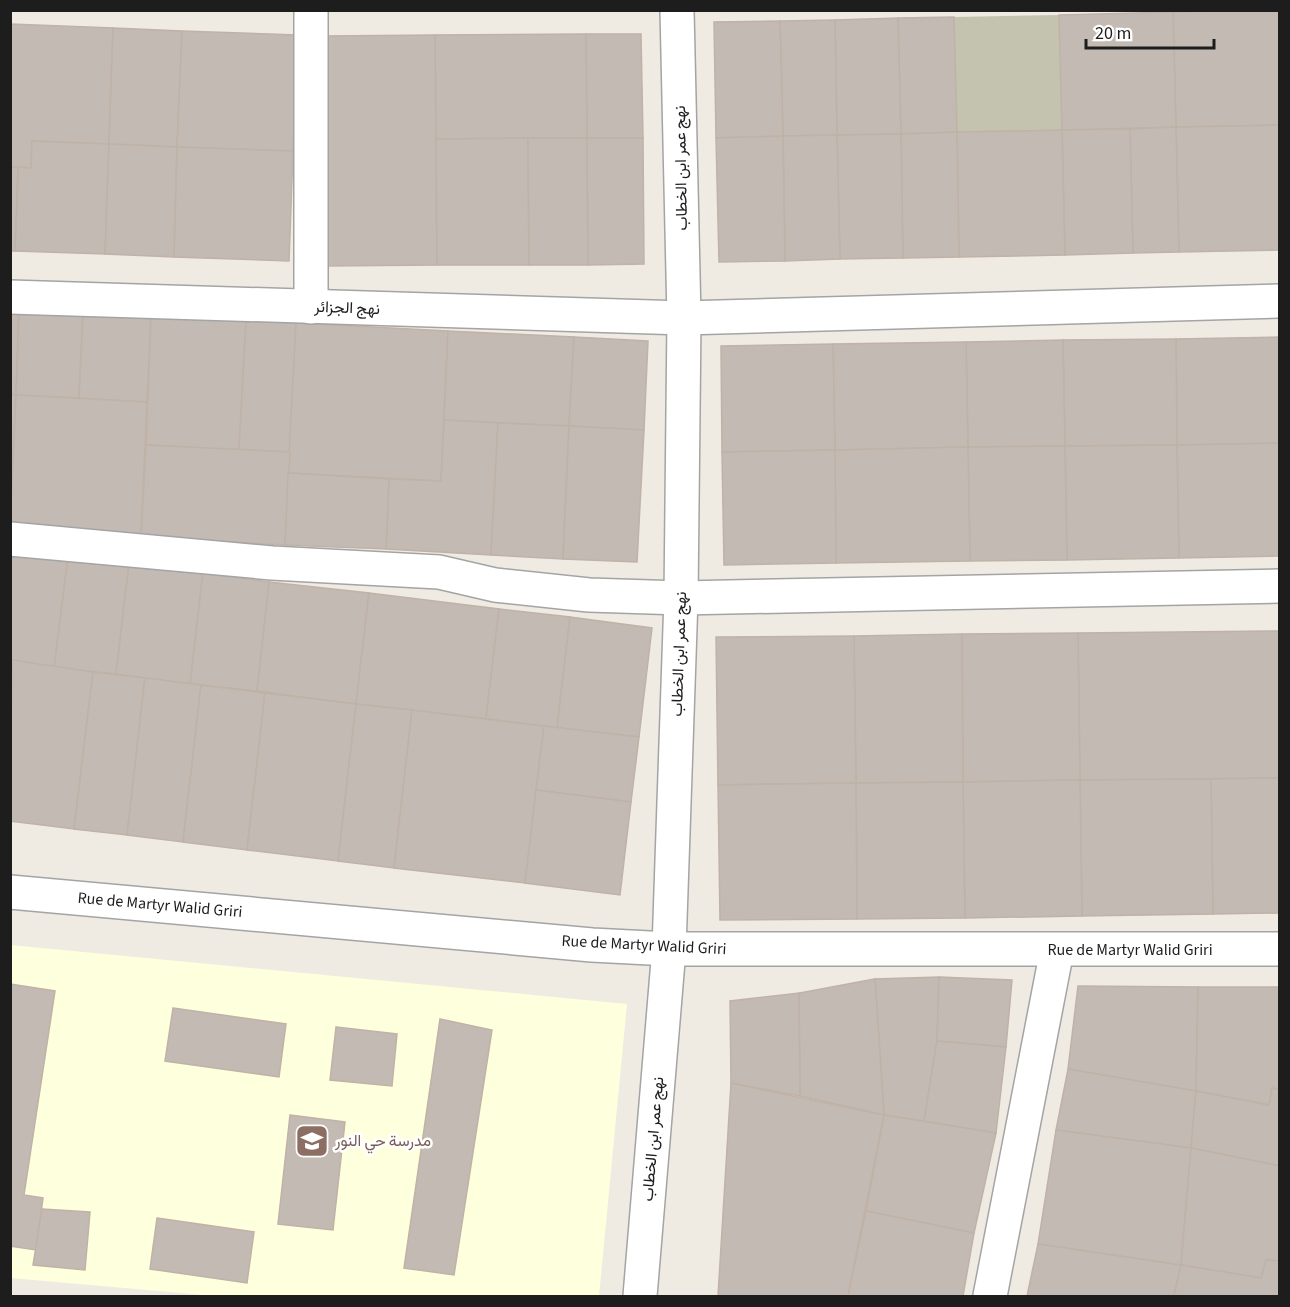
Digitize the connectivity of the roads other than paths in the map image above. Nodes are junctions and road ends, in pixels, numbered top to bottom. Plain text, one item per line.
1 (311, 10) edge
2 (677, 10) edge
3 (10, 297) edge
4 (1280, 301) edge
5 (311, 307) junction
6 (684, 318) junction
7 (10, 539) edge
8 (1280, 586) edge
9 (681, 598) junction
10 (10, 892) edge
11 (669, 949) junction
12 (1280, 949) edge
13 (1057, 950) junction
14 (640, 1296) edge
15 (990, 1296) edge

1 - 5 street
2 - 6 street, نهج عمر ابن الخطاب
3 - 5 street, نهج الجزائر
4 - 6 street, نهج الجزائر
5 - 6 street, نهج الجزائر
6 - 9 street, نهج عمر ابن الخطاب
7 - 9 street
8 - 9 street
9 - 11 street, نهج عمر ابن الخطاب
10 - 11 street, Rue de Martyr Walid Griri
11 - 13 street, Rue de Martyr Walid Griri
11 - 14 street, نهج عمر ابن الخطاب
12 - 13 street, Rue de Martyr Walid Griri
13 - 15 street

